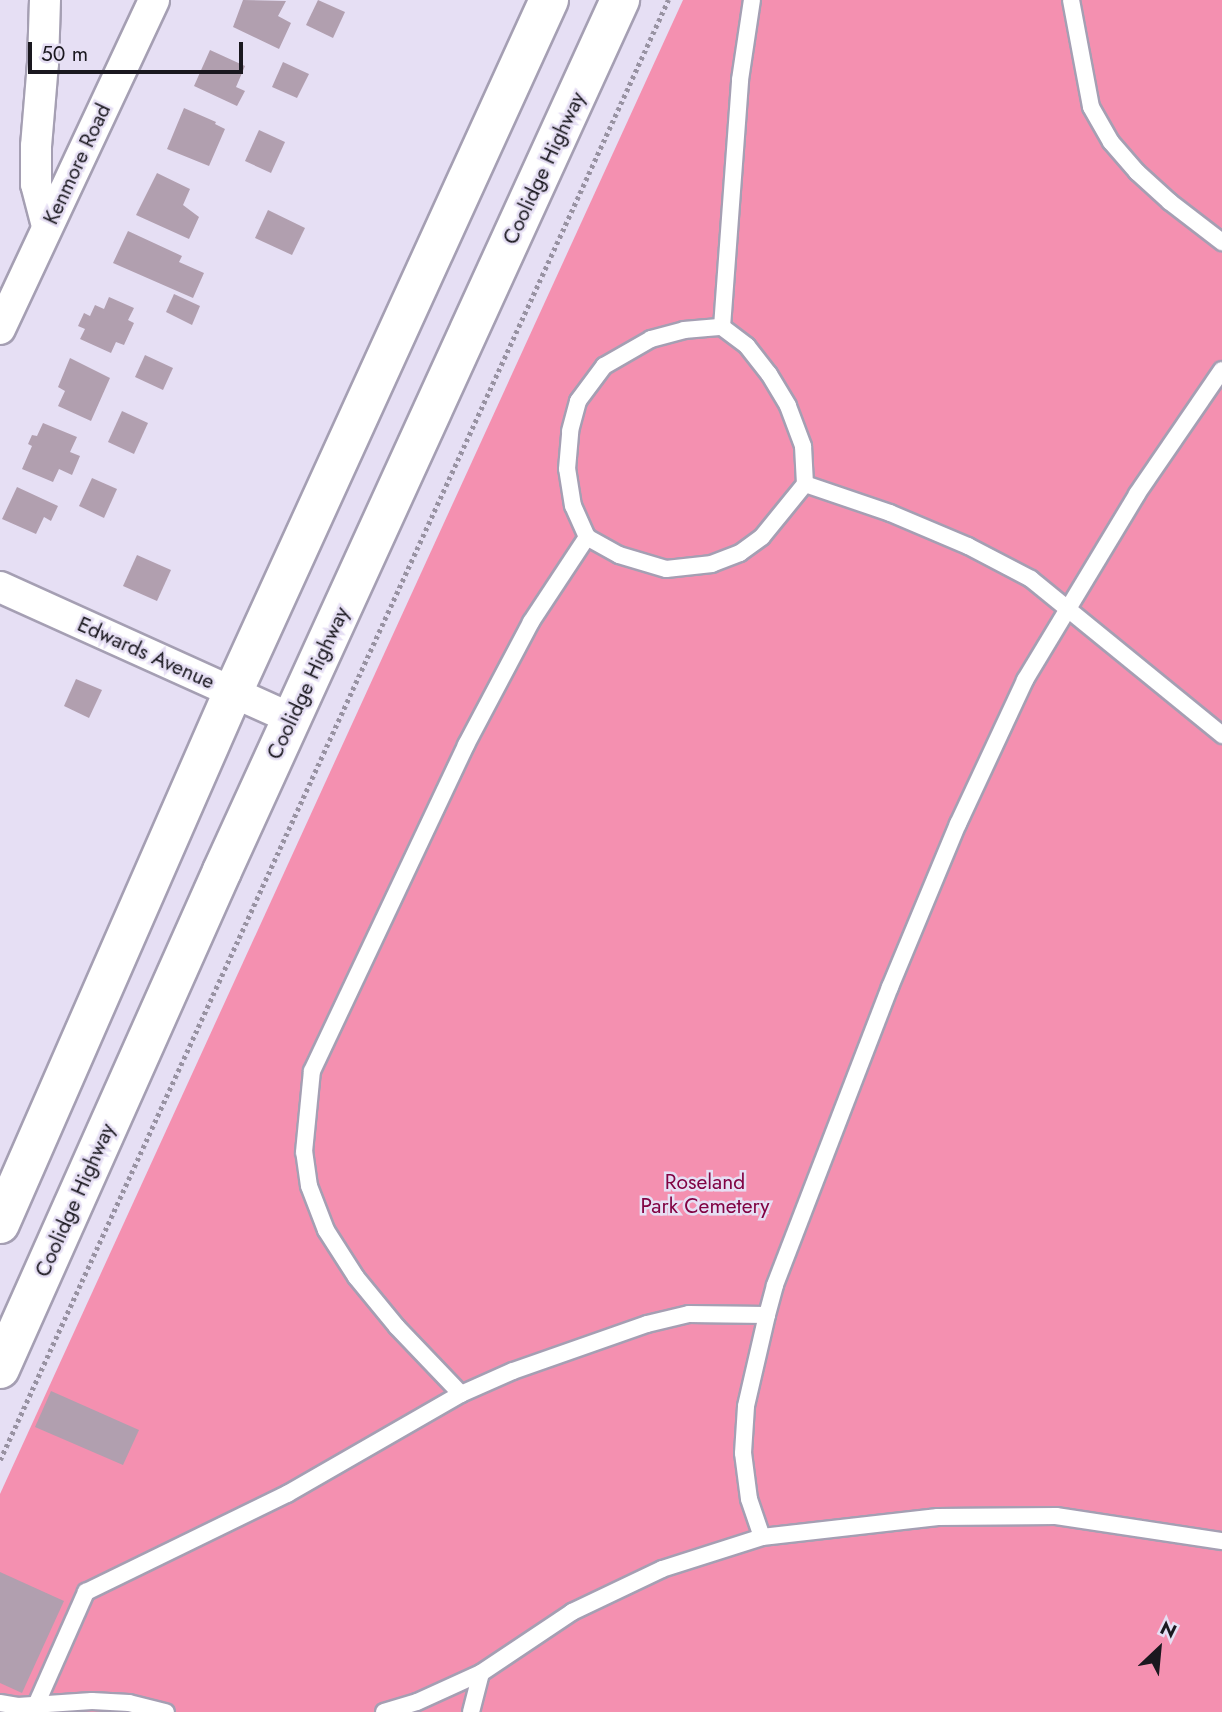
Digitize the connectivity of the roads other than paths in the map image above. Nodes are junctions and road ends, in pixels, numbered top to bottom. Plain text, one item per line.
1 (44, 0) edge
2 (154, 0) edge
3 (549, 0) edge
4 (621, 0) edge
5 (752, 0) edge
6 (1071, 0) edge
7 (47, 226) junction
8 (1222, 242) edge
9 (722, 327) junction
10 (0, 328) edge
11 (1222, 370) edge
12 (805, 484) junction
13 (587, 537) junction
14 (0, 587) edge
15 (1069, 610) junction
16 (233, 692) junction
17 (292, 719) junction
18 (1222, 735) edge
19 (0, 1224) edge
20 (767, 1315) junction
21 (0, 1369) edge
22 (461, 1394) junction
23 (762, 1536) junction
24 (1222, 1541) edge
25 (481, 1673) junction
26 (0, 1703) edge
27 (36, 1705) junction
28 (166, 1712) edge
29 (384, 1712) edge
30 (471, 1712) edge

1 - 7 street
2 - 7 street, Kenmore Road
3 - 16 main road
4 - 17 main road, Coolidge Highway
5 - 9 lane
6 - 8 lane
7 - 10 street, Kenmore Road
9 - 12 lane
9 - 13 lane
11 - 15 lane
12 - 13 lane
12 - 15 lane
13 - 22 lane
14 - 16 street, Edwards Avenue
15 - 18 lane
15 - 20 lane
16 - 17 street, Edwards Avenue
16 - 19 main road
17 - 21 main road, Coolidge Highway
20 - 22 lane
20 - 23 lane
22 - 27 lane
23 - 24 lane
23 - 25 lane
25 - 29 lane
25 - 30 lane
26 - 27 lane
27 - 28 lane

